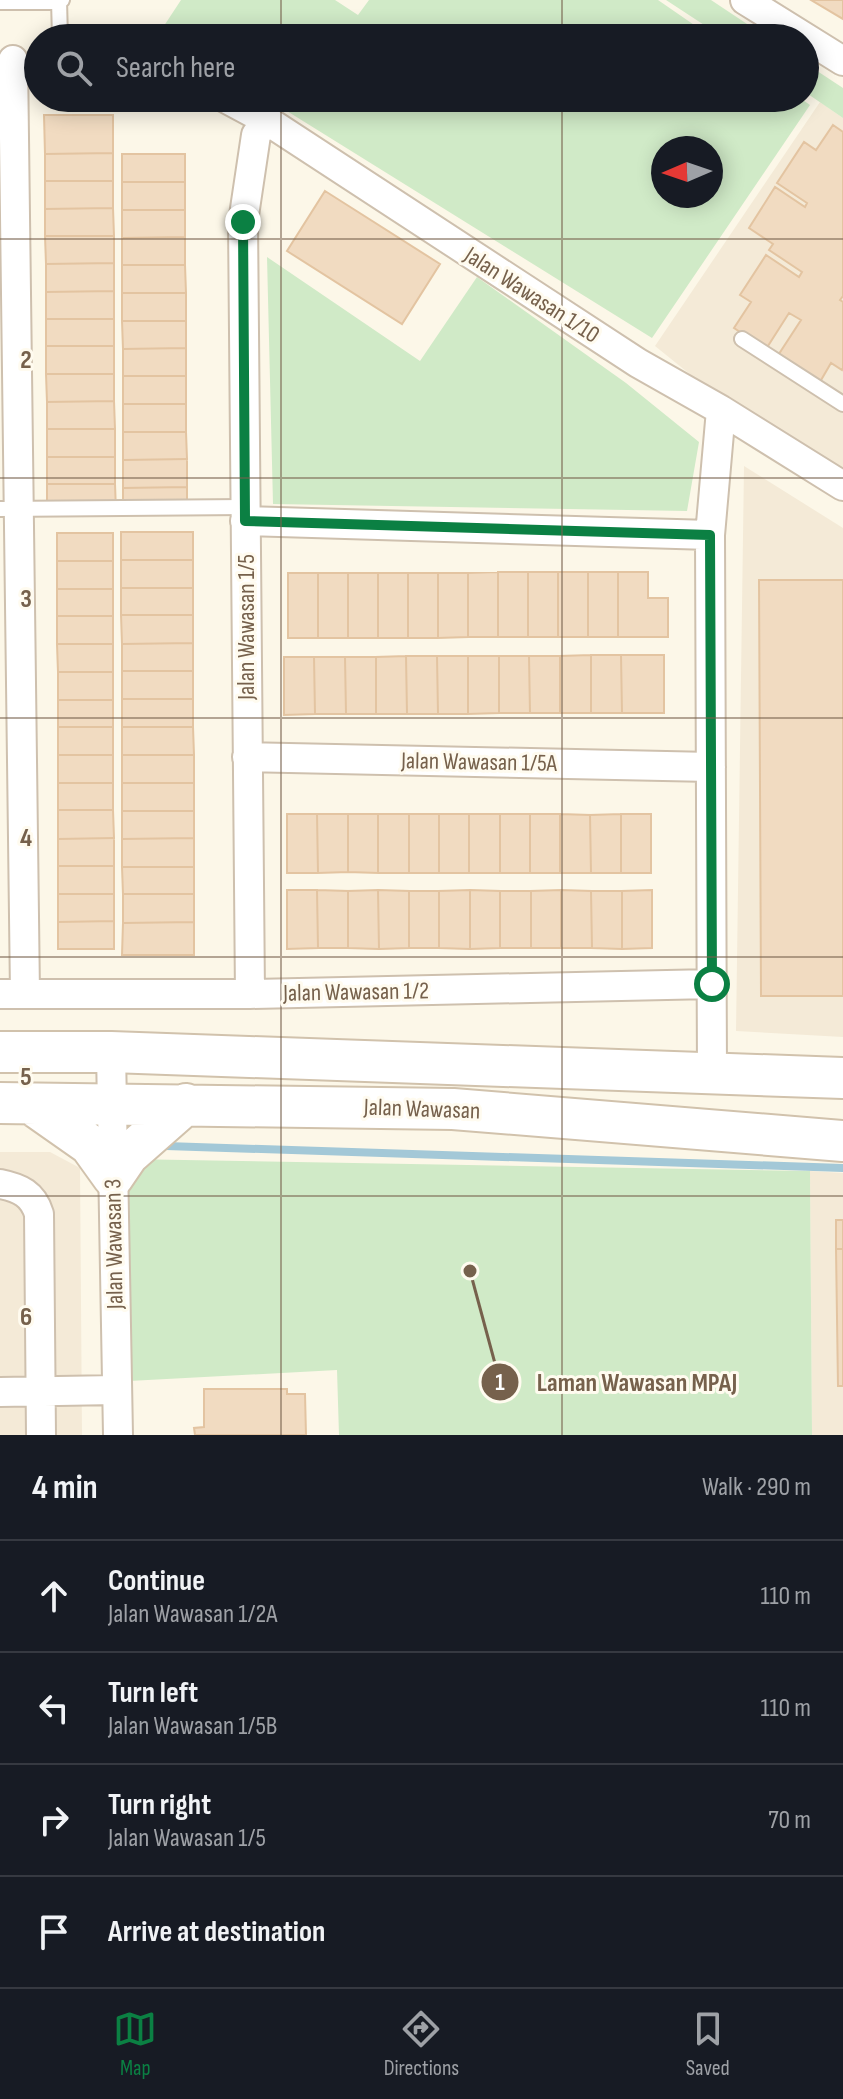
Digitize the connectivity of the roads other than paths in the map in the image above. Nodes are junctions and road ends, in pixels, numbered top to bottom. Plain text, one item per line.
1 (745, 0) edge
2 (60, 1) edge
3 (0, 2) edge
4 (60, 24) edge
5 (784, 24) edge
6 (819, 46) edge
7 (17, 60) edge
8 (843, 61) edge
9 (251, 112) edge
10 (266, 120) junction
11 (742, 339) dead end
12 (843, 404) edge
13 (721, 410) junction
14 (843, 486) edge
15 (9, 509) edge
16 (245, 514) junction
17 (710, 535) junction
18 (247, 757) junction
19 (711, 767) junction
20 (712, 984) junction
21 (12, 994) edge
22 (250, 994) junction
23 (0, 1052) edge
24 (111, 1052) junction
25 (712, 1073) junction
26 (843, 1078) edge
27 (16, 1104) edge
28 (111, 1104) junction
29 (186, 1104) junction
30 (843, 1141) edge
31 (113, 1177) junction
32 (0, 1184) edge
33 (116, 1390) junction
34 (0, 1392) edge
35 (40, 1392) junction
36 (41, 1435) edge
37 (118, 1435) edge

1 - 5 street
2 - 3 lane
2 - 4 lane
6 - 8 street
7 - 15 street
9 - 10 street, Jalan Wawasan 1/10
10 - 13 street, Jalan Wawasan 1/10
10 - 16 street, Jalan Wawasan 1/5
11 - 12 lane
13 - 14 street, Jalan Wawasan 1/10
13 - 17 street
15 - 16 lane
15 - 21 street
16 - 17 street
16 - 18 street, Jalan Wawasan 1/5
17 - 19 street
18 - 19 street, Jalan Wawasan 1/5A
18 - 22 street, Jalan Wawasan 1/5
19 - 20 street
20 - 22 street, Jalan Wawasan 1/2
20 - 25 street
21 - 22 street, Jalan Wawasan 1/2
23 - 24 main road, Jalan Wawasan
24 - 25 main road, Jalan Wawasan
24 - 28 street, Jalan Wawasan 3
25 - 26 main road, Jalan Wawasan
27 - 28 main road, Jalan Wawasan
27 - 31 main road
28 - 29 main road, Jalan Wawasan
28 - 31 street, Jalan Wawasan 3
29 - 30 main road, Jalan Wawasan
29 - 31 main road
31 - 33 street, Jalan Wawasan 3
32 - 35 street
33 - 35 street
33 - 37 street, Jalan Wawasan 3
34 - 35 street
35 - 36 street

